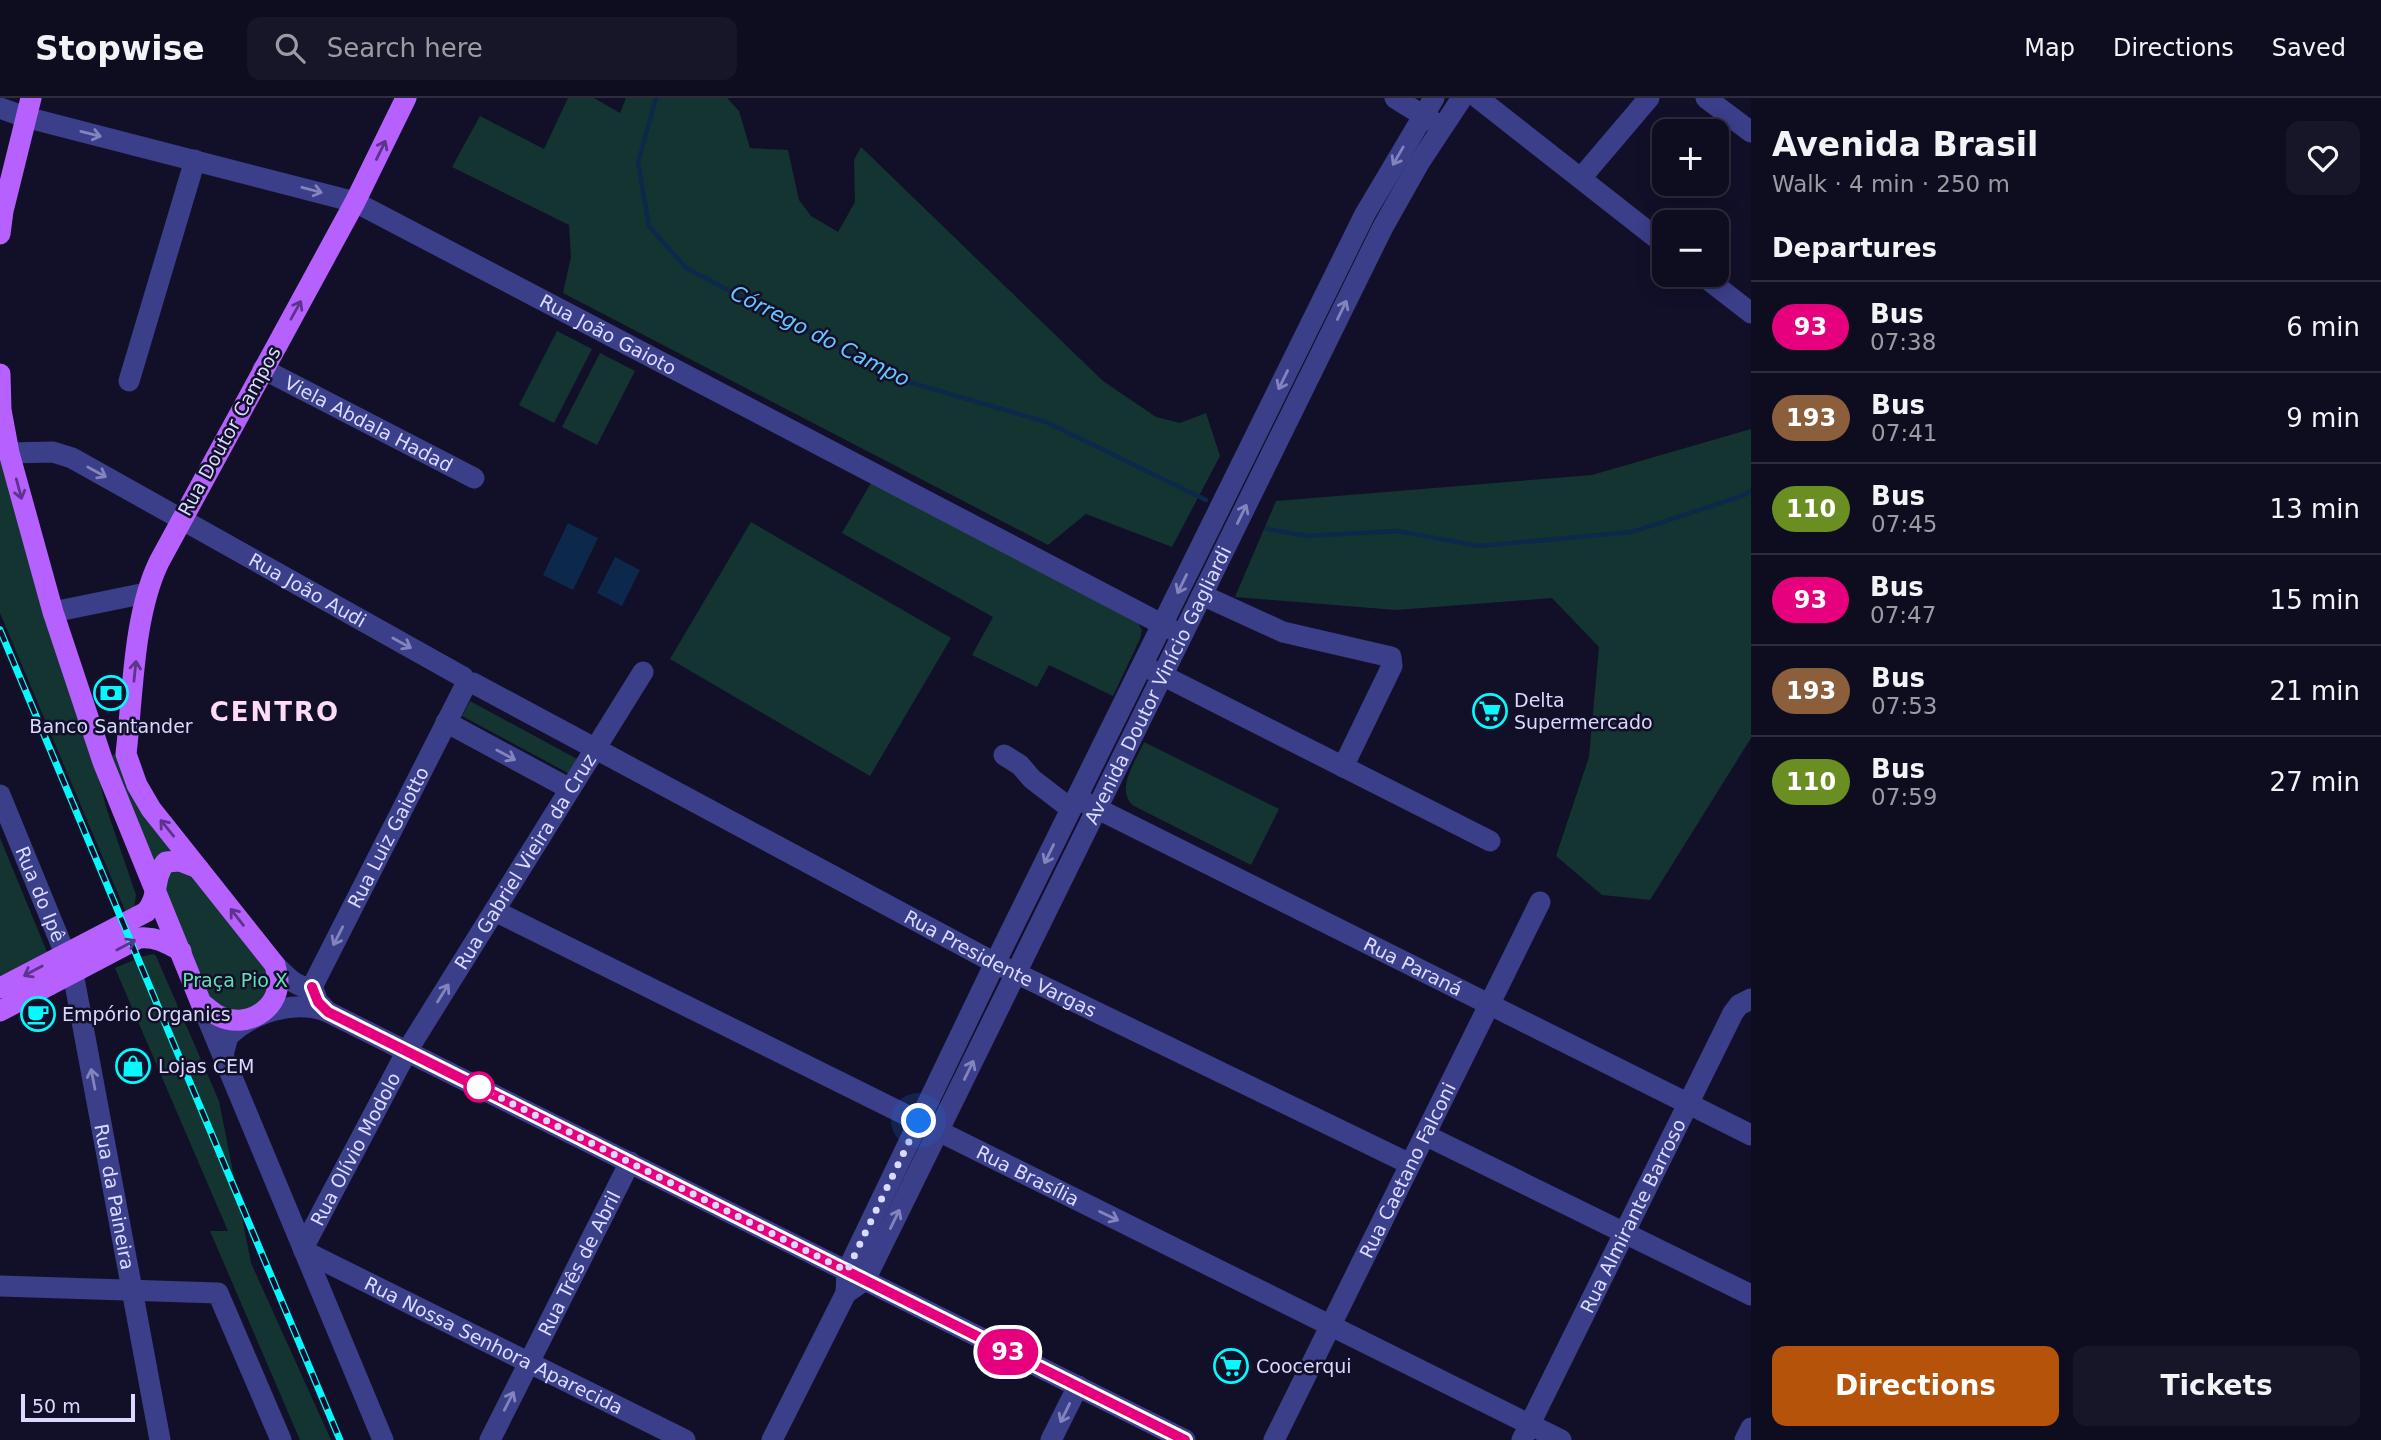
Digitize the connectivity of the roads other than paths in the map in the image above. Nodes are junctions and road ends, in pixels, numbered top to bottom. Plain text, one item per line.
1 (406, 98) edge
2 (1395, 98) edge
3 (1462, 98) edge
4 (1478, 98) edge
5 (1649, 98) edge
6 (1706, 98) edge
7 (1428, 107) edge
8 (0, 108) edge
9 (28, 108) edge
10 (1442, 127) junction
11 (1751, 132) edge
12 (195, 160) junction
13 (1581, 178) junction
14 (355, 202) junction
15 (0, 234) edge
16 (1652, 234) edge
17 (1717, 287) edge
18 (1751, 313) edge
19 (1300, 344) junction
20 (1321, 354) junction
21 (263, 369) junction
22 (0, 374) edge
23 (129, 382) dead end
24 (9, 453) junction
25 (474, 478) dead end
26 (181, 520) junction
27 (146, 593) junction
28 (1202, 595) junction
29 (53, 612) junction
30 (1162, 623) junction
31 (1177, 645) junction
32 (1146, 655) junction
33 (643, 673) dead end
34 (1162, 677) junction
35 (465, 687) junction
36 (446, 722) junction
37 (596, 749) junction
38 (1004, 755) dead end
39 (103, 762) junction
40 (1342, 768) junction
41 (570, 789) junction
42 (0, 795) edge
43 (1073, 804) junction
44 (1097, 808) junction
45 (1490, 841) dead end
46 (200, 869) junction
47 (155, 887) junction
48 (1540, 902) dead end
49 (495, 911) junction
50 (134, 918) junction
51 (180, 951) junction
52 (69, 963) junction
53 (995, 963) junction
54 (275, 965) junction
55 (1016, 973) junction
56 (312, 987) junction
57 (0, 988) edge
58 (1751, 999) edge
59 (201, 1003) junction
60 (1489, 1004) junction
61 (0, 1011) edge
62 (328, 1012) junction
63 (260, 1015) junction
64 (407, 1051) junction
65 (223, 1055) junction
66 (1688, 1104) junction
67 (919, 1121) junction
68 (939, 1131) junction
69 (1425, 1135) junction
70 (1751, 1135) edge
71 (630, 1162) junction
72 (1410, 1164) junction
73 (1625, 1233) junction
74 (303, 1250) junction
75 (856, 1275) junction
76 (365, 1281) junction
77 (0, 1286) edge
78 (132, 1291) junction
79 (1751, 1295) edge
80 (324, 1300) junction
81 (1331, 1325) junction
82 (529, 1363) junction
83 (1078, 1386) junction
84 (1751, 1428) edge
85 (1526, 1432) edge
86 (160, 1440) edge
87 (281, 1440) edge
88 (383, 1440) edge
89 (490, 1440) edge
90 (685, 1440) edge
91 (772, 1440) edge
92 (1051, 1440) edge
93 (1185, 1440) edge
94 (1274, 1440) edge
95 (1561, 1440) edge
96 (1745, 1440) edge

14 -> 1 main road, Rua Doutor Campos
2 - 7 street
3 - 10 street, Avenida Doutor Vinício Gagliardi
4 - 13 street
5 - 13 street
6 - 11 street
7 - 10 street
7 -> 19 street, Avenida Doutor Vinício Gagliardi
8 - 9 street, Rua João Gaioto
9 -> 12 street, Rua João Gaioto
9 - 15 main road
20 -> 10 street, Avenida Doutor Vinício Gagliardi
12 -> 14 street, Rua João Gaioto
12 - 23 street
13 - 16 street
21 -> 14 main road, Rua Doutor Campos
14 - 30 street, Rua João Gaioto
17 - 18 street
19 - 20 street
19 -> 30 street, Avenida Doutor Vinício Gagliardi
28 -> 20 street, Avenida Doutor Vinício Gagliardi
21 - 25 street, Viela Abdala Hadad
21 - 26 main road, Rua Doutor Campos
22 - 24 main road
24 -> 26 street, Rua João Audi
24 -> 29 main road
26 - 27 main road, Rua Doutor Campos
26 -> 35 street, Rua João Audi
27 - 29 street
46 -> 27 main road, Rua Doutor Campos
28 - 31 street, Avenida Doutor Vinício Gagliardi
28 - 40 street
29 - 39 main road
30 - 31 street
30 - 32 street, Avenida Doutor Vinício Gagliardi
31 - 34 street, Avenida Doutor Vinício Gagliardi
32 - 34 street
32 - 43 street, Avenida Doutor Vinício Gagliardi
33 - 37 street, Rua Gabriel Vieira da Cruz
34 - 40 street
34 - 44 street, Avenida Doutor Vinício Gagliardi
35 - 36 street, Rua Luiz Gaiotto
35 - 37 street, Rua João Audi
36 -> 41 street
36 -> 56 street, Rua Luiz Gaiotto
37 - 41 street, Rua Gabriel Vieira da Cruz
37 - 53 street, Rua Presidente Vargas
38 - 43 street, Rua Paraná
39 - 47 main road
39 - 50 main road
40 - 45 street
41 - 49 street, Rua Gabriel Vieira da Cruz
42 - 52 street, Rua do Ipê
43 - 44 street, Rua Paraná
43 -> 53 street, Avenida Doutor Vinício Gagliardi
44 - 55 street, Avenida Doutor Vinício Gagliardi
44 - 60 street, Rua Paraná
46 - 47 main road
54 -> 46 main road
47 - 50 main road
47 - 51 main road
48 - 60 street, Rua Caetano Falconi
64 -> 49 street, Rua Gabriel Vieira da Cruz
49 - 67 street, Rua Brasília
50 - 52 main road
52 -> 51 main road
51 - 59 main road
52 -> 57 main road
52 - 61 main road
78 -> 52 street, Rua da Paineira
53 - 55 street, Rua Presidente Vargas
53 - 67 street, Avenida Doutor Vinício Gagliardi
54 - 56 street
54 - 63 main road
68 -> 55 street, Avenida Doutor Vinício Gagliardi
55 - 72 street, Rua Presidente Vargas
56 - 62 street
58 - 66 street, Rua Almirante Barroso
59 - 63 main road
59 - 65 street
60 - 66 street, Rua Paraná
60 - 69 street, Rua Caetano Falconi
62 - 63 street
62 - 64 street
63 - 65 street
64 - 71 street
64 - 74 street, Rua Olívio Modolo
65 - 74 street
66 - 70 street, Rua Paraná
66 - 73 street, Rua Almirante Barroso
67 - 68 street, Rua Brasília
67 - 75 street, Avenida Doutor Vinício Gagliardi
75 -> 68 street, Avenida Doutor Vinício Gagliardi
68 -> 81 street, Rua Brasília
69 - 72 street, Rua Caetano Falconi
69 - 73 street
71 - 75 street
71 - 82 street, Rua Três de Abril
72 - 81 street, Rua Caetano Falconi
73 - 79 street
73 - 85 street, Rua Almirante Barroso
74 - 76 street, Rua Nossa Senhora Aparecida
74 - 80 street
75 - 83 street
75 - 91 street
76 - 80 street
76 - 82 street, Rua Nossa Senhora Aparecida
77 - 78 street
78 - 86 street, Rua da Paineira
78 - 87 street
80 - 88 street
81 - 85 street, Rua Brasília
81 - 94 street, Rua Caetano Falconi
89 -> 82 street, Rua Três de Abril
82 - 90 street, Rua Nossa Senhora Aparecida
83 -> 92 street
83 - 93 street
84 - 96 street
85 - 95 street, Rua Brasília

